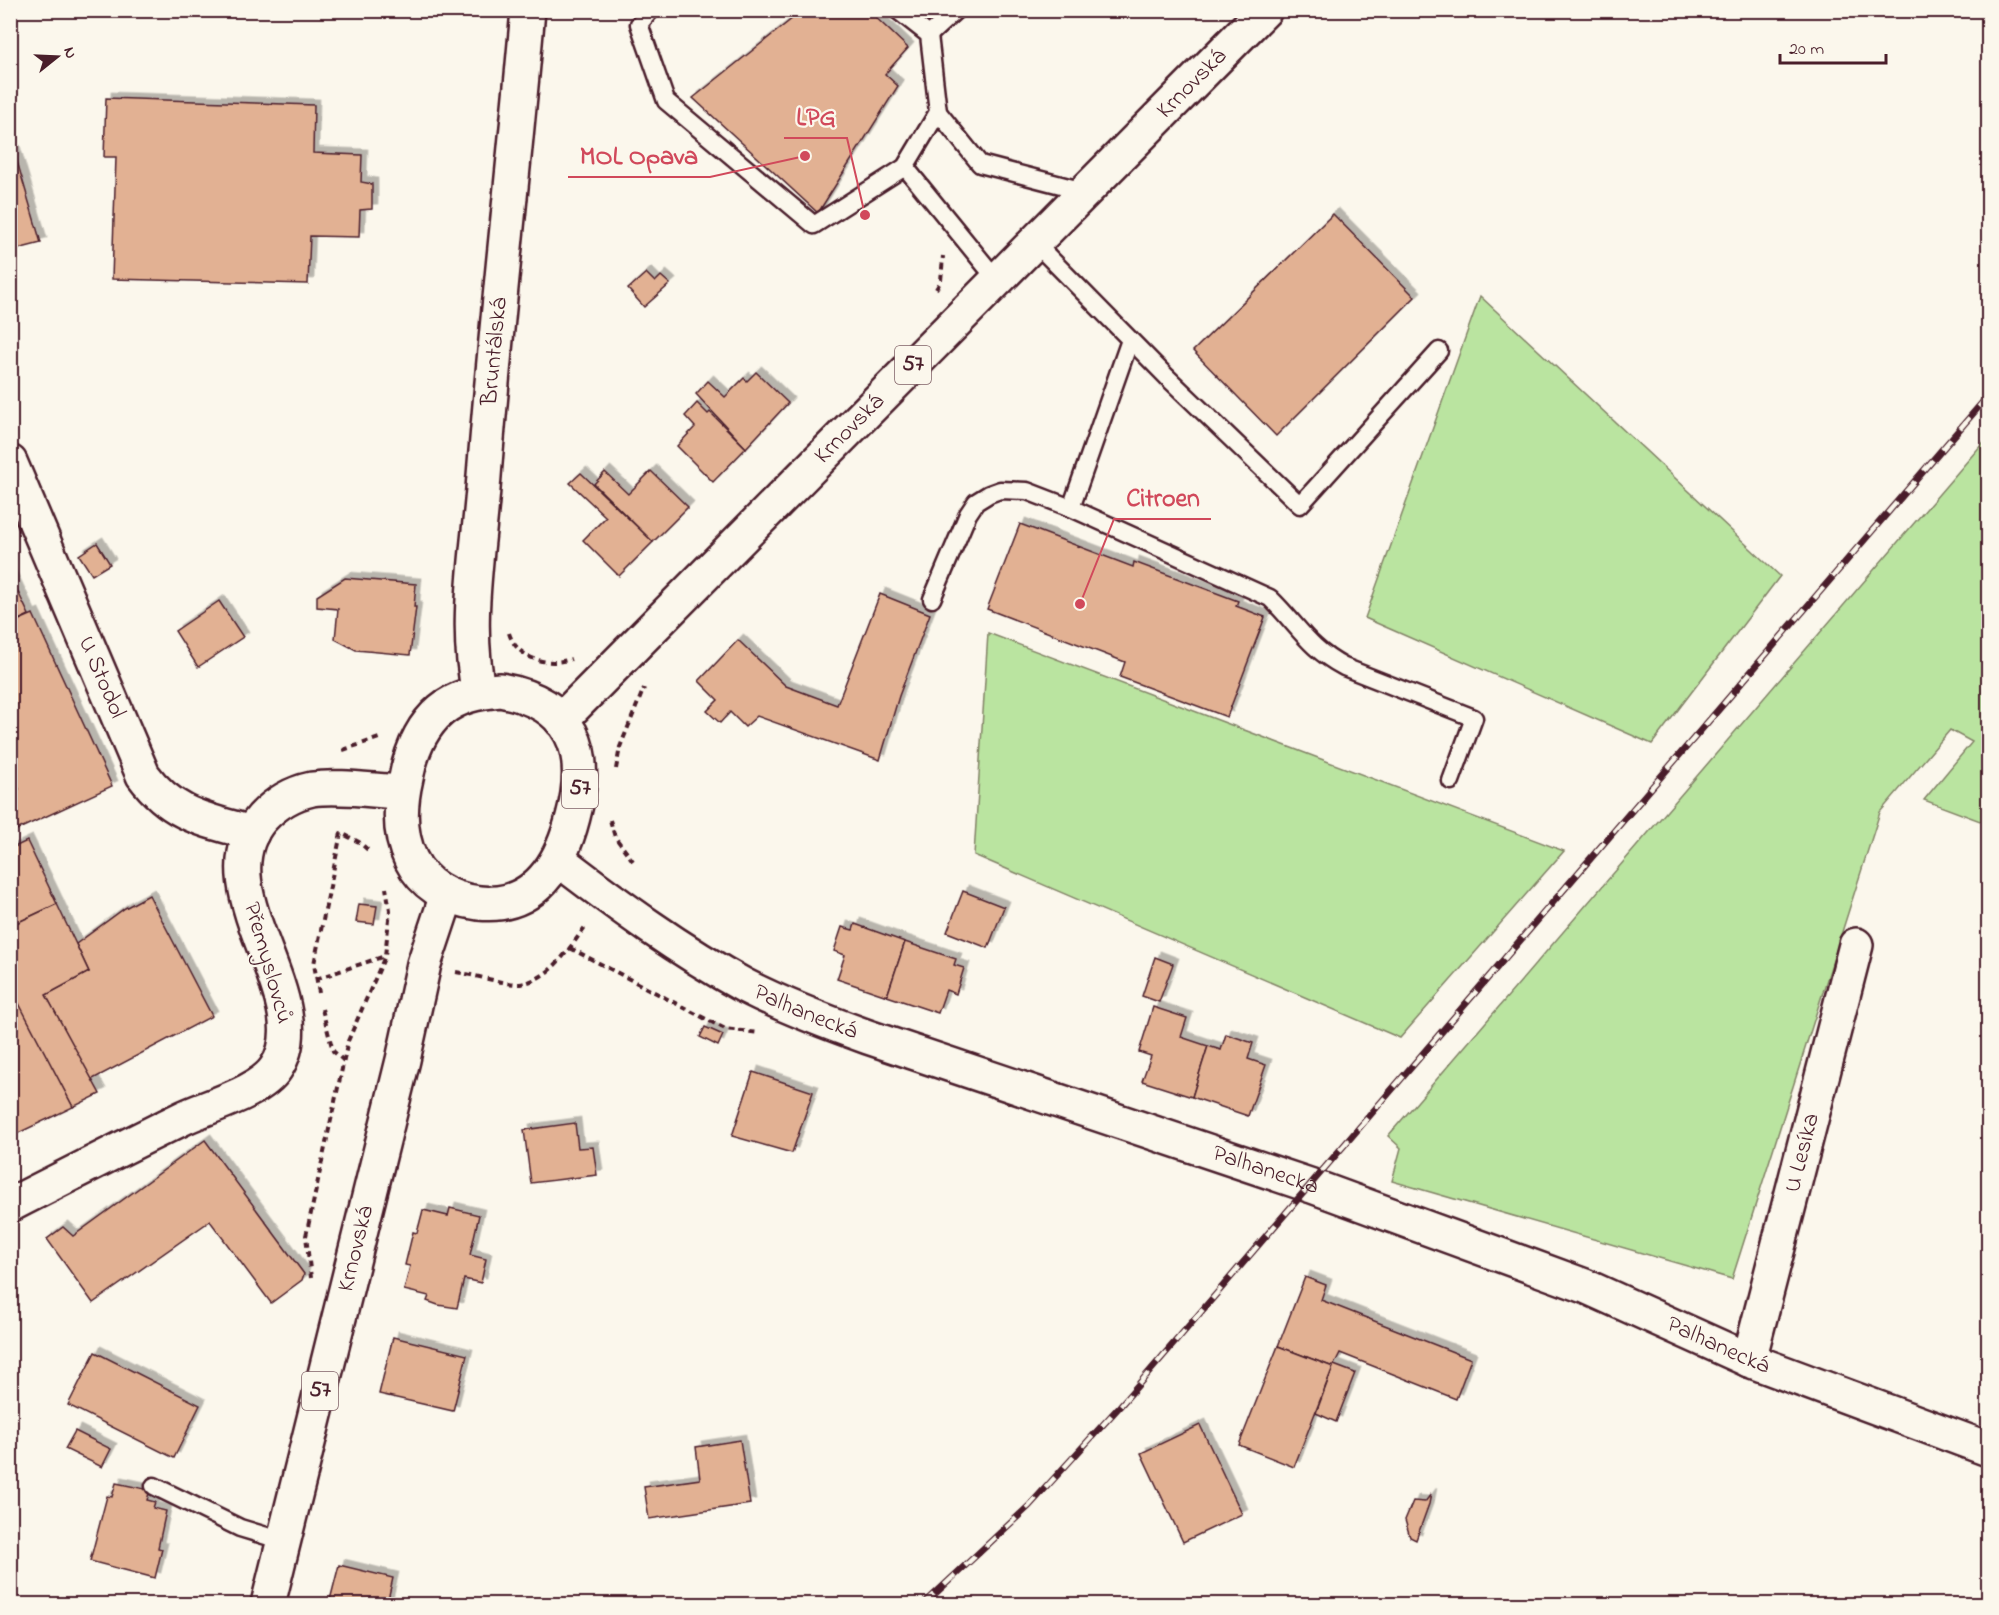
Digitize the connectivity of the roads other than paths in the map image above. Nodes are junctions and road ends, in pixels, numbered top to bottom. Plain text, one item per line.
1 (528, 10) edge
2 (651, 10) edge
3 (897, 10) edge
4 (956, 10) edge
5 (1265, 10) edge
6 (929, 35) junction
7 (938, 112) junction
8 (905, 167) junction
9 (1084, 191) junction
10 (1034, 242) junction
11 (997, 280) junction
12 (1130, 340) junction
13 (1439, 351) dead end
14 (10, 462) edge
15 (1071, 508) junction
16 (932, 598) dead end
17 (479, 692) junction
18 (561, 720) junction
19 (1451, 781) dead end
20 (402, 792) junction
21 (252, 833) junction
22 (559, 860) junction
23 (447, 895) junction
24 (1856, 945) dead end
25 (10, 1205) edge
26 (1749, 1360) junction
27 (1989, 1449) edge
28 (154, 1486) dead end
29 (283, 1541) junction
30 (268, 1605) edge

1 - 17 street, Bruntálská
2 - 8 lane
3 - 6 lane
4 - 6 lane
5 - 9 street, Krnovská / 57
6 - 7 lane
7 - 8 lane
7 - 9 lane
8 - 11 lane
9 - 10 street, Krnovská / 57
10 - 11 street, Krnovská / 57
10 - 12 lane
11 - 18 street, Krnovská / 57
12 - 13 lane
12 - 15 lane
14 - 21 street, U Stodol
15 - 16 lane
15 - 19 lane
17 - 18 street, 57
17 - 20 street, 57
18 - 22 street, 57
20 - 21 street, Přemyslovců
20 - 23 street, 57
21 - 25 street, Přemyslovců
22 - 23 street, 57
22 - 26 street, Palhanecká
23 - 29 street, Krnovská / 57
24 - 26 street, U Lesíka
26 - 27 street, Palhanecká
28 - 29 lane
29 - 30 street, Krnovská / 57

